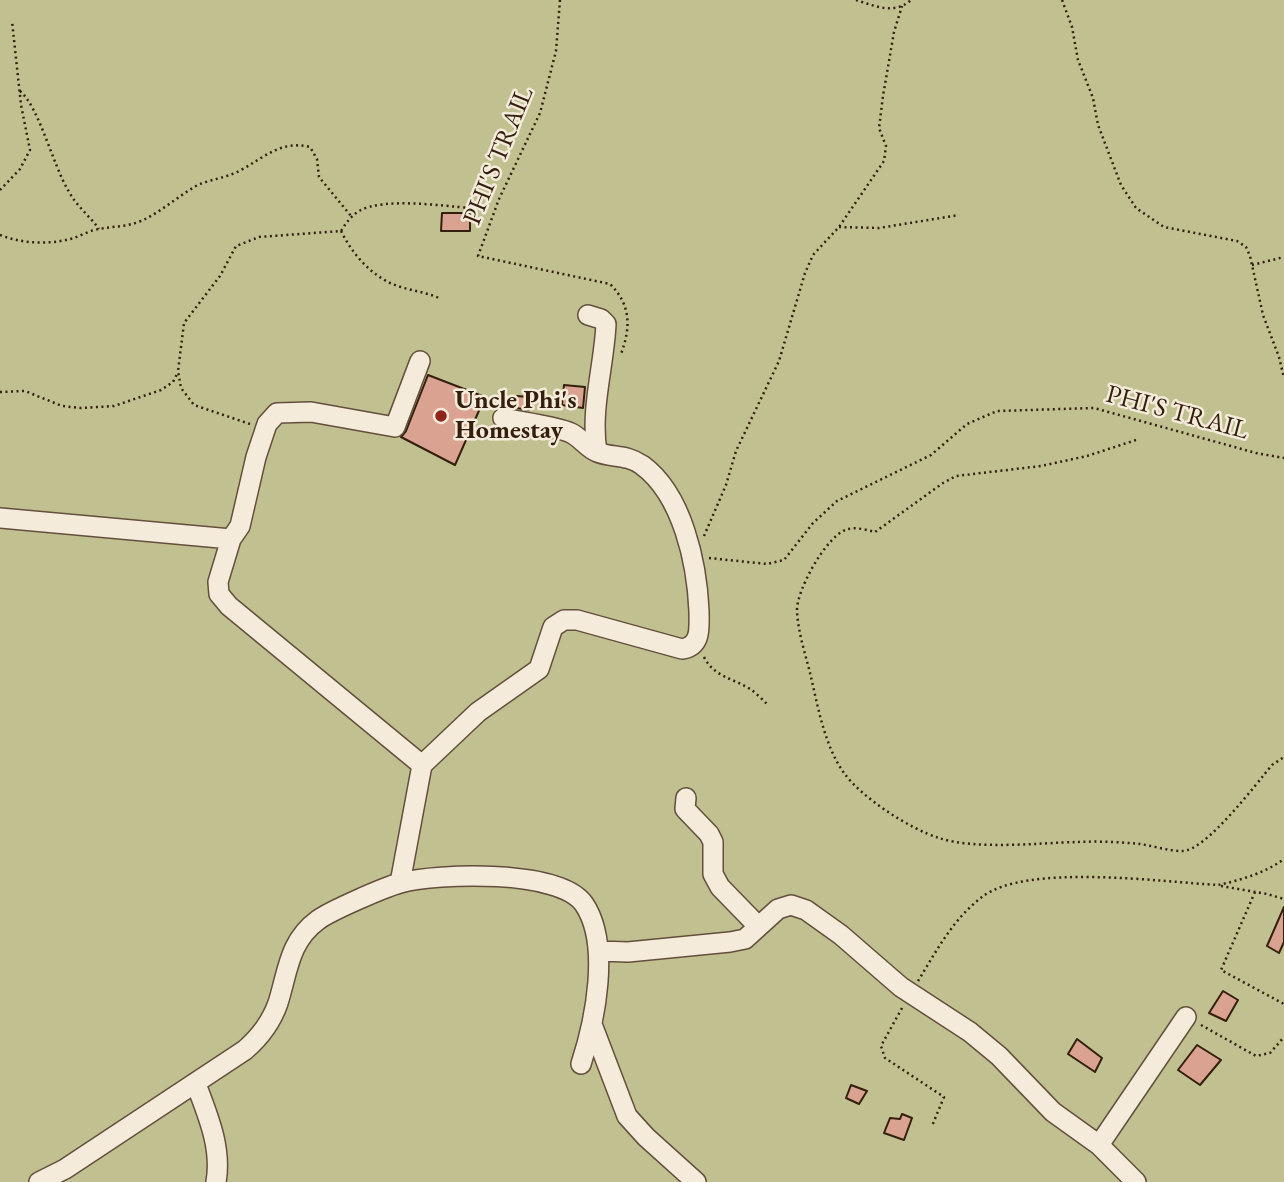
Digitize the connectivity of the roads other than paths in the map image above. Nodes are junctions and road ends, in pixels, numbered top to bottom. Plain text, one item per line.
1 (588, 315) dead end
2 (420, 361) dead end
3 (503, 418) dead end
4 (597, 452) junction
5 (0, 518) edge
6 (231, 539) junction
7 (422, 765) junction
8 (686, 798) dead end
9 (400, 883) junction
10 (758, 926) junction
11 (599, 951) junction
12 (1186, 1017) road end
13 (593, 1027) junction
14 (581, 1064) dead end
15 (196, 1084) junction
16 (1099, 1145) junction
17 (39, 1182) edge
18 (216, 1182) edge
19 (696, 1182) edge
20 (1136, 1182) edge

1 - 4 street
2 - 6 street
3 - 4 street
4 - 7 street
5 - 6 street
6 - 7 street
7 - 9 street
8 - 10 street
9 - 11 street
9 - 15 street
10 - 11 street
10 - 16 street
11 - 13 street
12 - 16 street
13 - 14 street
13 - 19 street
15 - 17 street
15 - 18 street
16 - 20 street

